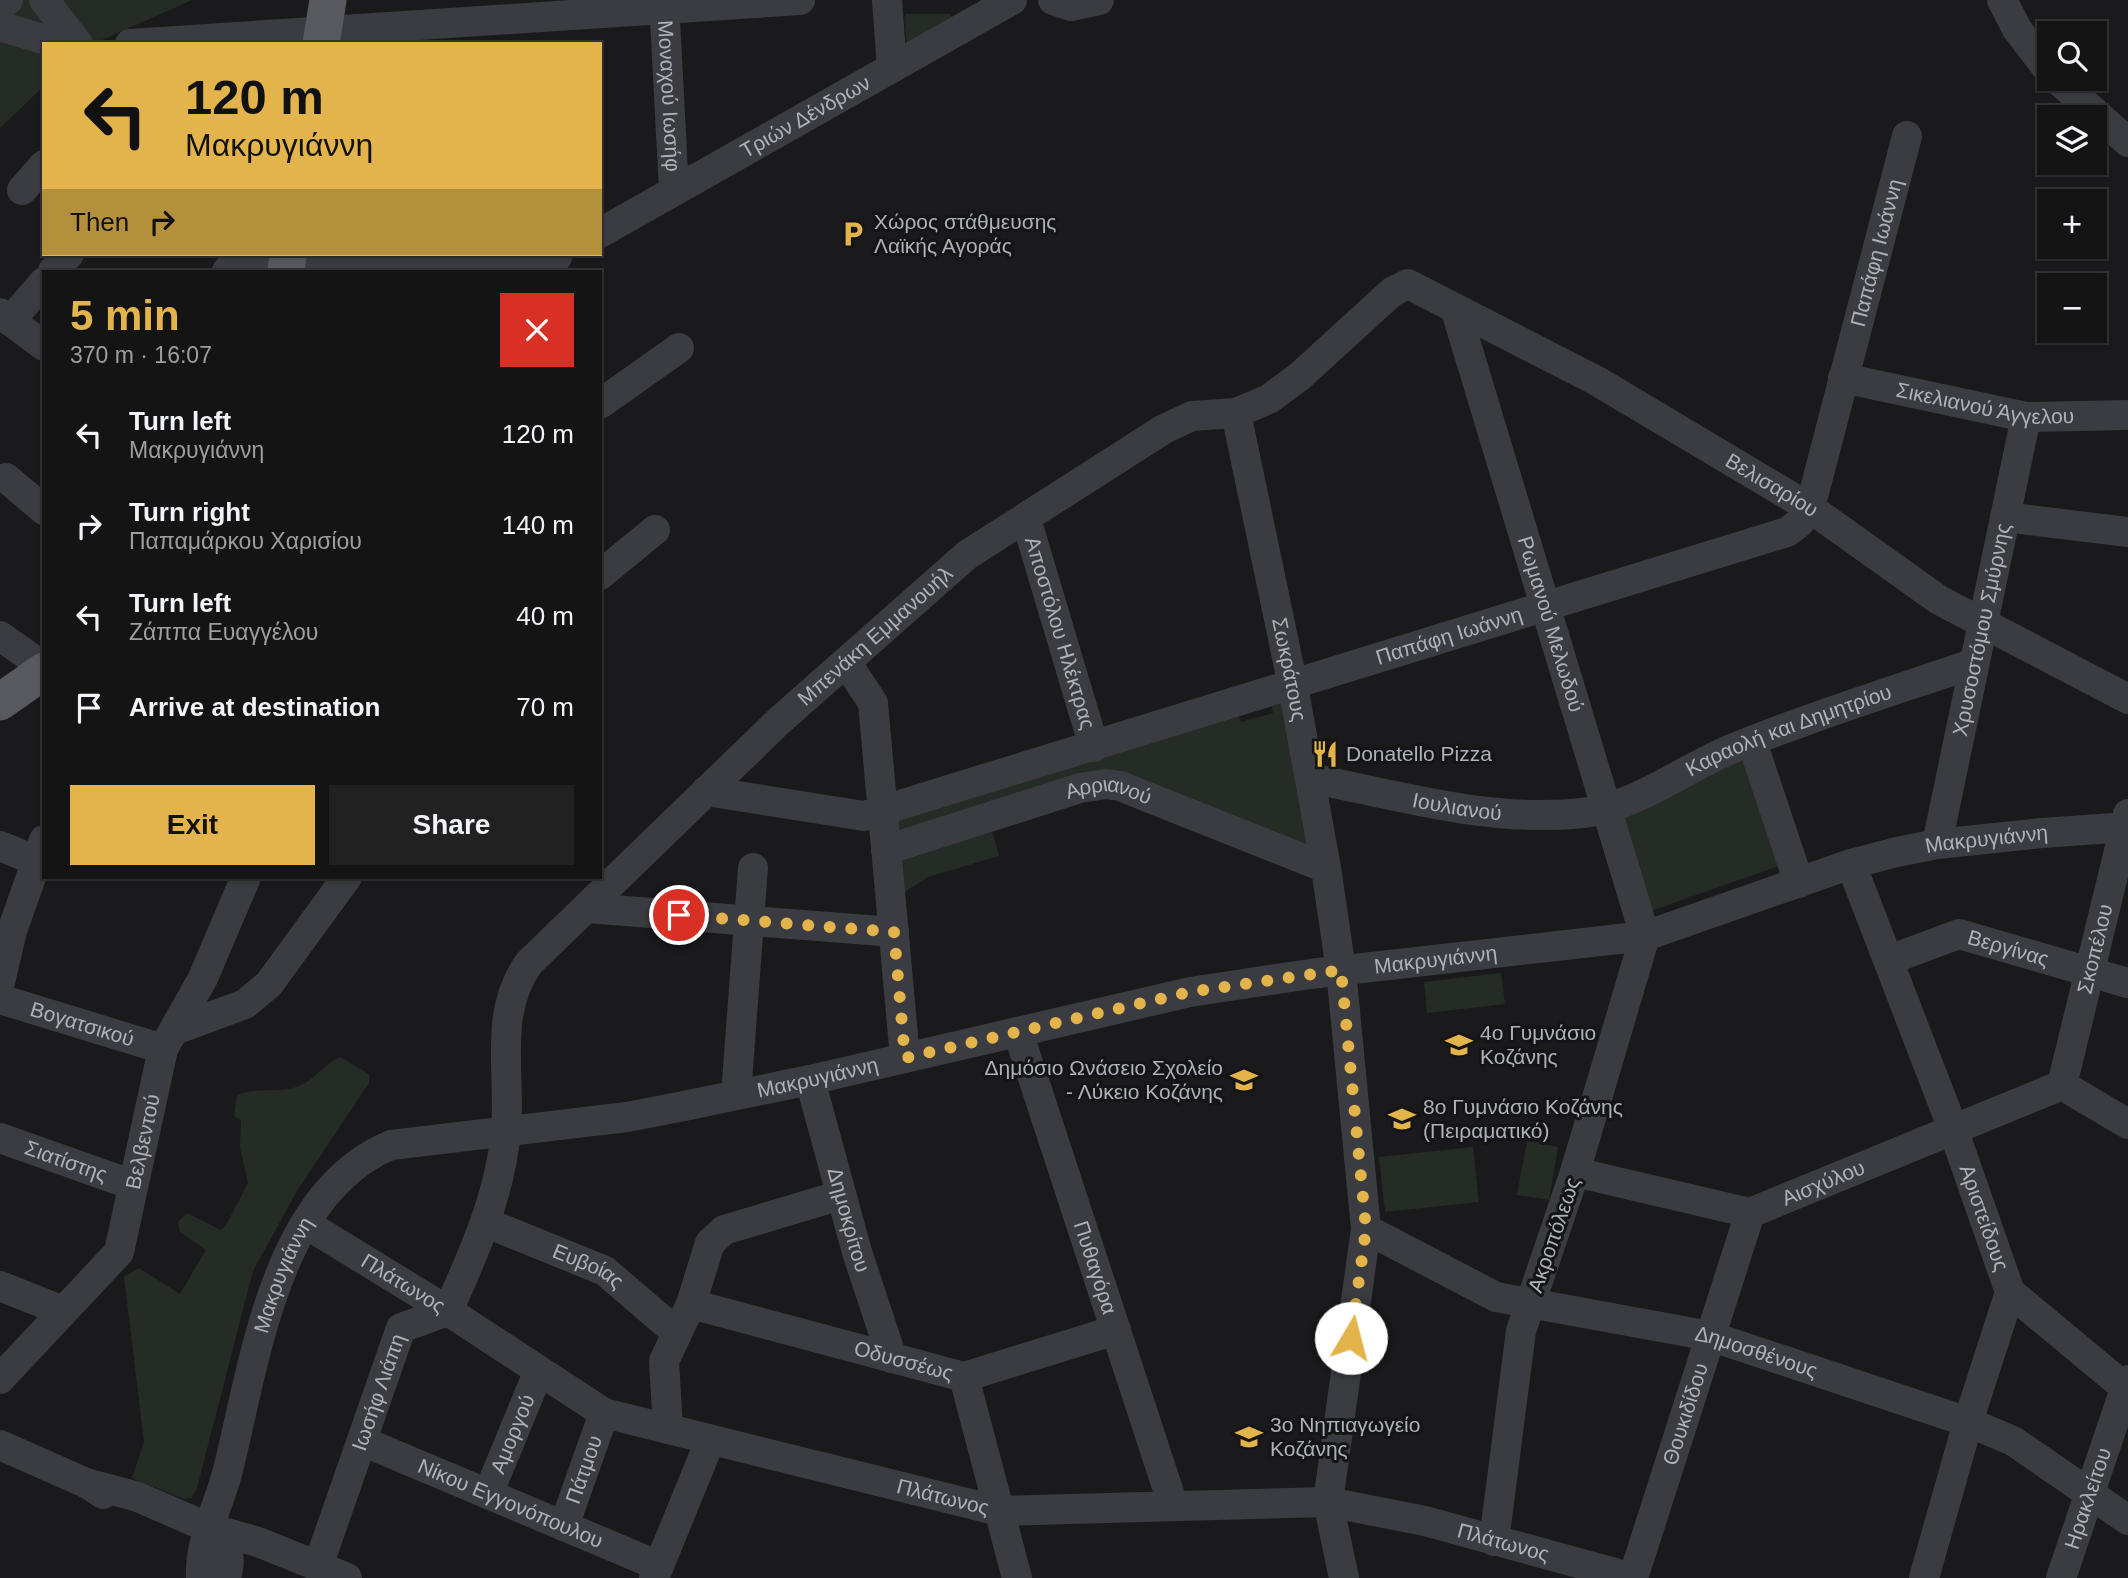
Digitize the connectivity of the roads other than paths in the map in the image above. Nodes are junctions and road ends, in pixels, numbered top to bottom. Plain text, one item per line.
1 (8, 0) edge
2 (44, 0) edge
3 (800, 0) edge
4 (887, 0) edge
5 (1012, 0) edge
6 (1053, 0) edge
7 (1100, 0) edge
8 (2002, 0) edge
9 (727, 2) edge
10 (665, 5) edge
11 (0, 7) edge
12 (974, 8) edge
13 (324, 25) edge
14 (0, 26) edge
15 (52, 42) edge
16 (76, 42) edge
17 (156, 42) edge
18 (2037, 55) edge
19 (892, 68) junction
20 (2071, 91) edge
21 (1907, 136) dead end
22 (2128, 136) edge
23 (2128, 142) edge
24 (42, 167) edge
25 (22, 190) dead end
26 (674, 191) junction
27 (602, 232) edge
28 (67, 256) edge
29 (550, 261) edge
30 (260, 263) edge
31 (54, 270) edge
32 (42, 284) edge
33 (1408, 284) joint
34 (1457, 311) junction
35 (5, 317) edge
36 (42, 345) edge
37 (678, 348) dead end
38 (1843, 378) junction
39 (602, 403) edge
40 (1236, 414) junction
41 (2128, 415) edge
42 (2026, 417) junction
43 (6, 478) dead end
44 (42, 508) edge
45 (1810, 508) junction
46 (2005, 517) junction
47 (1026, 519) junction
48 (655, 530) dead end
49 (2128, 532) edge
50 (602, 573) edge
51 (1546, 608) junction
52 (1983, 625) junction
53 (0, 636) edge
54 (846, 662) junction
55 (1975, 663) junction
56 (42, 668) edge
57 (42, 670) edge
58 (1293, 686) junction
59 (2128, 699) edge
60 (0, 702) edge
61 (1752, 742) junction
62 (1094, 747) junction
63 (1310, 778) junction
64 (706, 791) junction
65 (1607, 808) junction
66 (883, 810) junction
67 (2127, 825) edge
68 (1937, 844) junction
69 (0, 846) edge
70 (886, 850) junction
71 (41, 855) edge
72 (1852, 864) junction
73 (753, 868) dead end
74 (1326, 868) junction
75 (245, 879) edge
76 (346, 879) edge
77 (1799, 883) junction
78 (587, 908) junction
79 (749, 920) junction
80 (894, 932) junction
81 (1645, 936) junction
82 (1889, 960) junction
83 (1341, 970) junction
84 (2090, 970) junction
85 (0, 982) edge
86 (2128, 983) edge
87 (0, 999) edge
88 (1018, 1032) junction
89 (169, 1040) junction
90 (905, 1058) junction
91 (810, 1080) junction
92 (2063, 1085) junction
93 (736, 1095) junction
94 (2128, 1124) edge
95 (1953, 1129) junction
96 (506, 1130) junction
97 (0, 1138) edge
98 (1575, 1172) junction
99 (133, 1185) junction
100 (841, 1195) junction
101 (1750, 1213) junction
102 (487, 1223) junction
103 (306, 1224) junction
104 (1366, 1229) junction
105 (0, 1286) edge
106 (2010, 1292) junction
107 (1531, 1301) junction
108 (691, 1304) junction
109 (64, 1311) junction
110 (448, 1311) junction
111 (1116, 1330) junction
112 (676, 1332) junction
113 (1710, 1336) junction
114 (892, 1357) junction
115 (538, 1373) junction
116 (964, 1377) junction
117 (0, 1379) edge
118 (2126, 1385) edge
119 (604, 1413) junction
120 (1968, 1422) junction
121 (668, 1429) junction
122 (362, 1441) junction
123 (710, 1441) junction
124 (0, 1445) edge
125 (2089, 1493) junction
126 (488, 1494) junction
127 (1328, 1502) junction
128 (1173, 1505) junction
129 (999, 1511) junction
130 (2128, 1520) edge
131 (564, 1526) junction
132 (201, 1535) edge
133 (1494, 1541) junction
134 (258, 1542) junction
135 (318, 1566) junction
136 (228, 1569) edge
137 (656, 1572) edge
138 (347, 1578) edge
139 (1017, 1578) edge
140 (1344, 1578) edge
141 (1633, 1578) edge
142 (1924, 1578) edge
143 (2061, 1578) edge

1 - 11 street
2 - 16 street
3 - 9 street
4 - 19 street
5 - 12 street, Τριών Δένδρων
6 - 7 street
8 - 18 street
9 - 10 street
10 - 13 street
10 - 26 street, Μοναχού Ιωσήφ
12 - 19 street, Τριών Δένδρων
13 - 17 street
14 - 15 street
19 - 26 street, Τριών Δένδρων
20 - 23 street
21 - 38 street, Παπάφη Ιωάννη
22 - 23 street
24 - 25 street
26 - 27 street, Τριών Δένδρων
28 - 31 street
29 - 30 street
32 - 35 street
33 - 34 street, Βελισαρίου
33 - 40 street, Μπενάκη Εμμανουήλ
34 - 45 street, Βελισαρίου
34 - 51 street, Ρωμανού Μελωδού
35 - 36 street
37 - 39 street
38 - 42 street, Σικελιανού Άγγελου
38 - 45 street, Παπάφη Ιωάννη
40 - 47 street, Μπενάκη Εμμανουήλ
40 - 58 street, Σωκράτους
41 - 42 street, Σικελιανού Άγγελου
42 - 46 street, Χρυσοστόμου Σμύρνης
43 - 44 street
45 - 51 street, Παπάφη Ιωάννη
45 - 52 street, Βελισαρίου
46 - 49 street
46 - 52 street, Χρυσοστόμου Σμύρνης
47 - 54 street, Μπενάκη Εμμανουήλ
47 - 62 street, Αποστόλου Ηλέκτρας
48 - 50 street
51 - 58 street, Παπάφη Ιωάννη
51 - 65 street, Ρωμανού Μελωδού
52 - 55 street, Χρυσοστόμου Σμύρνης
52 - 59 street, Βελισαρίου
53 - 56 street
54 - 64 street, Μπενάκη Εμμανουήλ
54 - 66 street
55 - 61 street, Καραολή και Δημητρίου
55 - 68 street, Χρυσοστόμου Σμύρνης
57 - 60 main road
58 - 62 street, Παπάφη Ιωάννη
58 - 63 street, Σωκράτους
61 - 65 street, Καραολή και Δημητρίου
61 - 77 street
62 - 66 street, Παπάφη Ιωάννη
63 - 65 street, Ιουλιανού
63 - 74 street, Σωκράτους
64 - 66 street, Παπάφη Ιωάννη
64 - 78 street, Μπενάκη Εμμανουήλ
65 - 81 street, Ρωμανού Μελωδού
66 - 70 street
67 - 68 street, Μακρυγιάννη
67 - 84 street, Σκοπέλου
68 - 72 street, Μακρυγιάννη
69 - 71 street
70 - 74 street, Αρριανού
70 - 80 street
71 - 85 street
72 - 77 street, Μακρυγιάννη
72 - 82 street, Αριστείδους
73 - 79 street
74 - 83 street, Σωκράτους
75 - 89 street, Βελβεντού
76 - 89 street
77 - 81 street, Μακρυγιάννη
78 - 79 street
78 - 96 street, Μπενάκη Εμμανουήλ
79 - 80 street
79 - 93 street
80 - 90 street
81 - 83 street, Μακρυγιάννη
81 - 98 street, Ακροπόλεως
82 - 84 street, Βεργίνας
82 - 95 street, Αριστείδους
83 - 88 street, Μακρυγιάννη
83 - 104 street, Σωκράτους
84 - 86 street, Βεργίνας
84 - 92 street, Σκοπέλου
87 - 89 street, Βογατσικού
88 - 90 street, Μακρυγιάννη
88 - 111 street, Πυθαγόρα
89 - 99 street, Βελβεντού
90 - 91 street, Μακρυγιάννη
91 - 93 street, Μακρυγιάννη
91 - 100 street, Δημοκρίτου
92 - 94 street
92 - 95 street, Αισχύλου
93 - 96 street, Μακρυγιάννη
95 - 101 street, Αισχύλου
95 - 106 street, Αριστείδους
96 - 102 street
96 - 103 street, Μακρυγιάννη
97 - 99 street, Σιατίστης
98 - 101 street
98 - 107 street, Ακροπόλεως
99 - 109 street, Βελβεντού
100 - 108 street
100 - 114 street, Δημοκρίτου
101 - 113 street, Θουκιδίδου
102 - 110 street
102 - 112 street, Ευβoίας
103 - 110 street, Πλάτωνος
103 - 132 street, Μακρυγιάννη
104 - 107 street, Δημοσθένους
104 - 127 street, Σωκράτους
105 - 109 street
106 - 118 street
106 - 120 street, Αριστείδους
107 - 113 street, Δημοσθένους
107 - 133 street, Ακροπόλεως
108 - 112 street
108 - 114 street, Οδυσσέως
109 - 117 street, Βελβεντού
110 - 115 street, Πλάτωνος
110 - 122 street, Ιωσήφ Λιάπη
111 - 116 street, Οδυσσέως
111 - 128 street, Πυθαγόρα
112 - 121 street
113 - 120 street, Δημοσθένους
113 - 141 street, Θουκιδίδου
114 - 116 street, Οδυσσέως
115 - 119 street, Πλάτωνος
115 - 126 street, Αμοργού
116 - 129 street
118 - 125 street, Ηρακλείτου
119 - 121 street, Πλάτωνος
119 - 131 street, Πάτμου
120 - 125 street, Δημοσθένους
120 - 142 street, Αριστείδους
121 - 123 street, Πλάτωνος
122 - 126 street, Νίκου Εγγονόπουλου
122 - 135 street, Ιωσήφ Λιάπη
123 - 129 street, Πλάτωνος
123 - 137 street
124 - 132 street
125 - 130 street, Δημοσθένους
125 - 143 street, Ηρακλείτου
126 - 131 street, Νίκου Εγγονόπουλου
127 - 128 street, Πλάτωνος
127 - 133 street, Πλάτωνος
127 - 140 street, Σωκράτους
128 - 129 street, Πλάτωνος
129 - 139 street
131 - 137 street, Νίκου Εγγονόπουλου
132 - 134 street
132 - 136 street
133 - 141 street, Πλάτωνος
134 - 135 street
134 - 136 street
135 - 138 street

